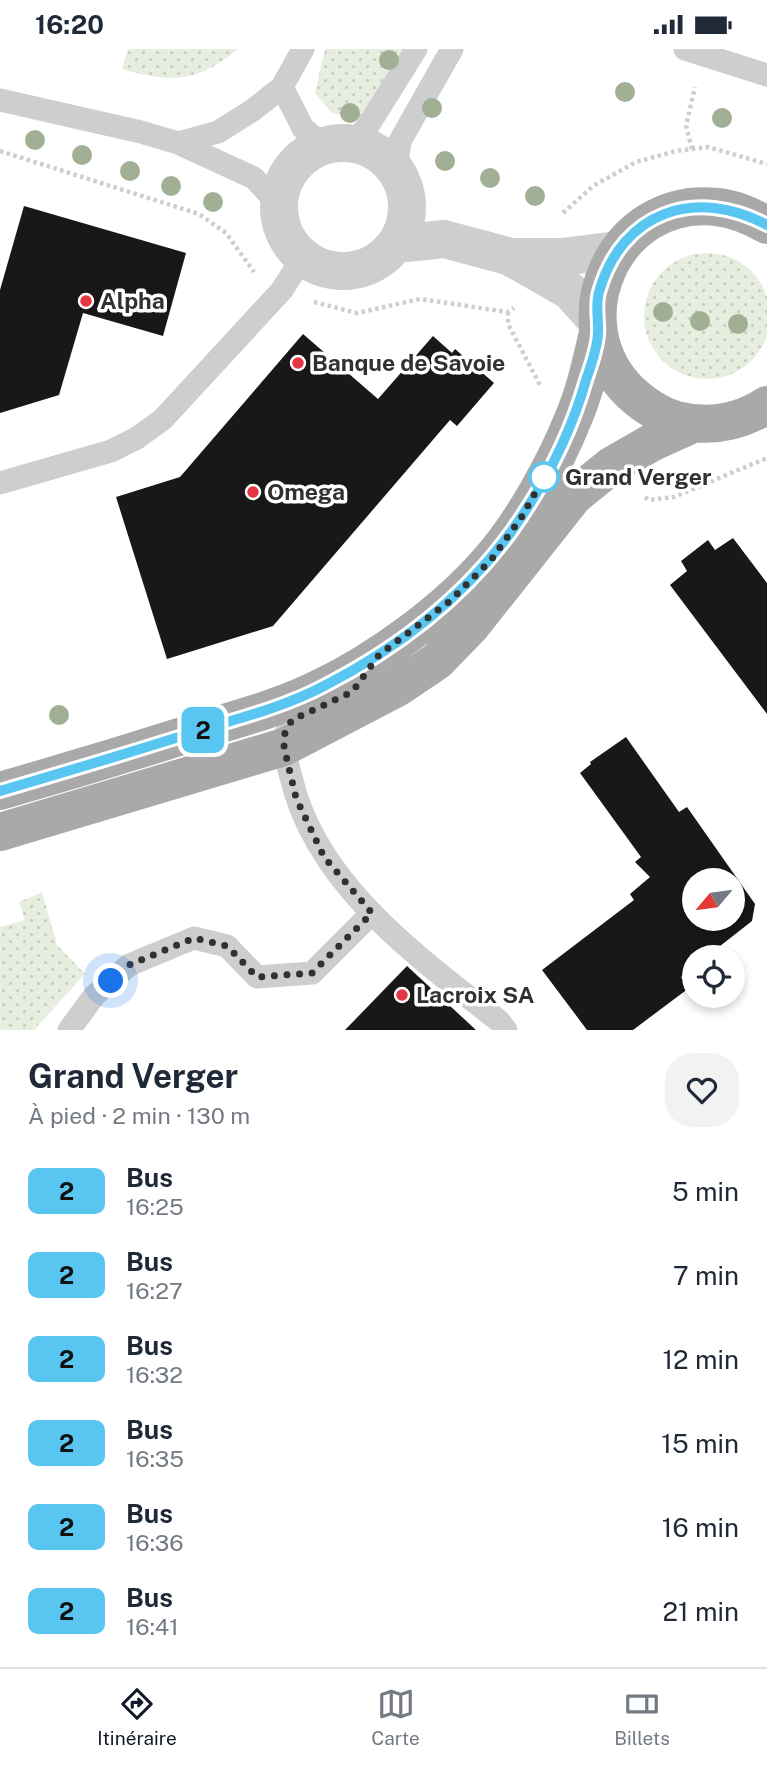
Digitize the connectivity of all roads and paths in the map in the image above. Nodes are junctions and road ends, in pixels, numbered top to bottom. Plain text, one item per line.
1 (303, 49) edge
2 (416, 49) edge
3 (452, 49) edge
4 (694, 52) edge
5 (728, 55) edge
6 (767, 75) edge
7 (282, 87) junction
8 (0, 100) edge
9 (178, 143) junction
10 (338, 145) junction
11 (692, 149) dead end
12 (0, 151) edge
13 (402, 188) junction
14 (279, 205) junction
15 (767, 225) edge
16 (444, 239) junction
17 (396, 244) junction
18 (618, 250) junction
19 (303, 257) junction
20 (510, 257) junction
21 (282, 290) junction
22 (597, 327) junction
23 (767, 405) edge
24 (573, 420) junction
25 (693, 424) junction
26 (767, 458) edge
27 (611, 465) junction
28 (0, 483) edge
29 (379, 655) junction
30 (284, 747) junction
31 (114, 758) junction
32 (0, 791) edge
33 (0, 809) edge
34 (0, 832) edge
35 (372, 913) junction
36 (68, 1030) edge
37 (506, 1030) edge

1 - 7 lane
2 - 10 lane
3 - 13 lane
4 - 5 lane
4 - 11 path
5 - 6 lane
7 - 9 lane
7 - 10 lane
8 - 9 lane
9 - 14 lane
10 - 13 street
10 - 14 street
12 - 21 path
13 - 16 street
13 - 17 street
14 - 19 street
15 - 18 main road
16 - 17 street
16 - 20 street
17 - 19 street
18 - 20 street
18 - 22 main road
19 - 21 lane
20 - 22 street
21 - 24 path
21 - 28 lane
22 - 24 main road
22 - 25 main road
23 - 25 main road
24 - 29 main road
25 - 27 main road
26 - 27 path
27 - 30 main road
29 - 30 lane
29 - 31 main road
30 - 34 main road
30 - 35 lane
31 - 32 main road
31 - 33 lane
35 - 36 lane
35 - 37 lane

